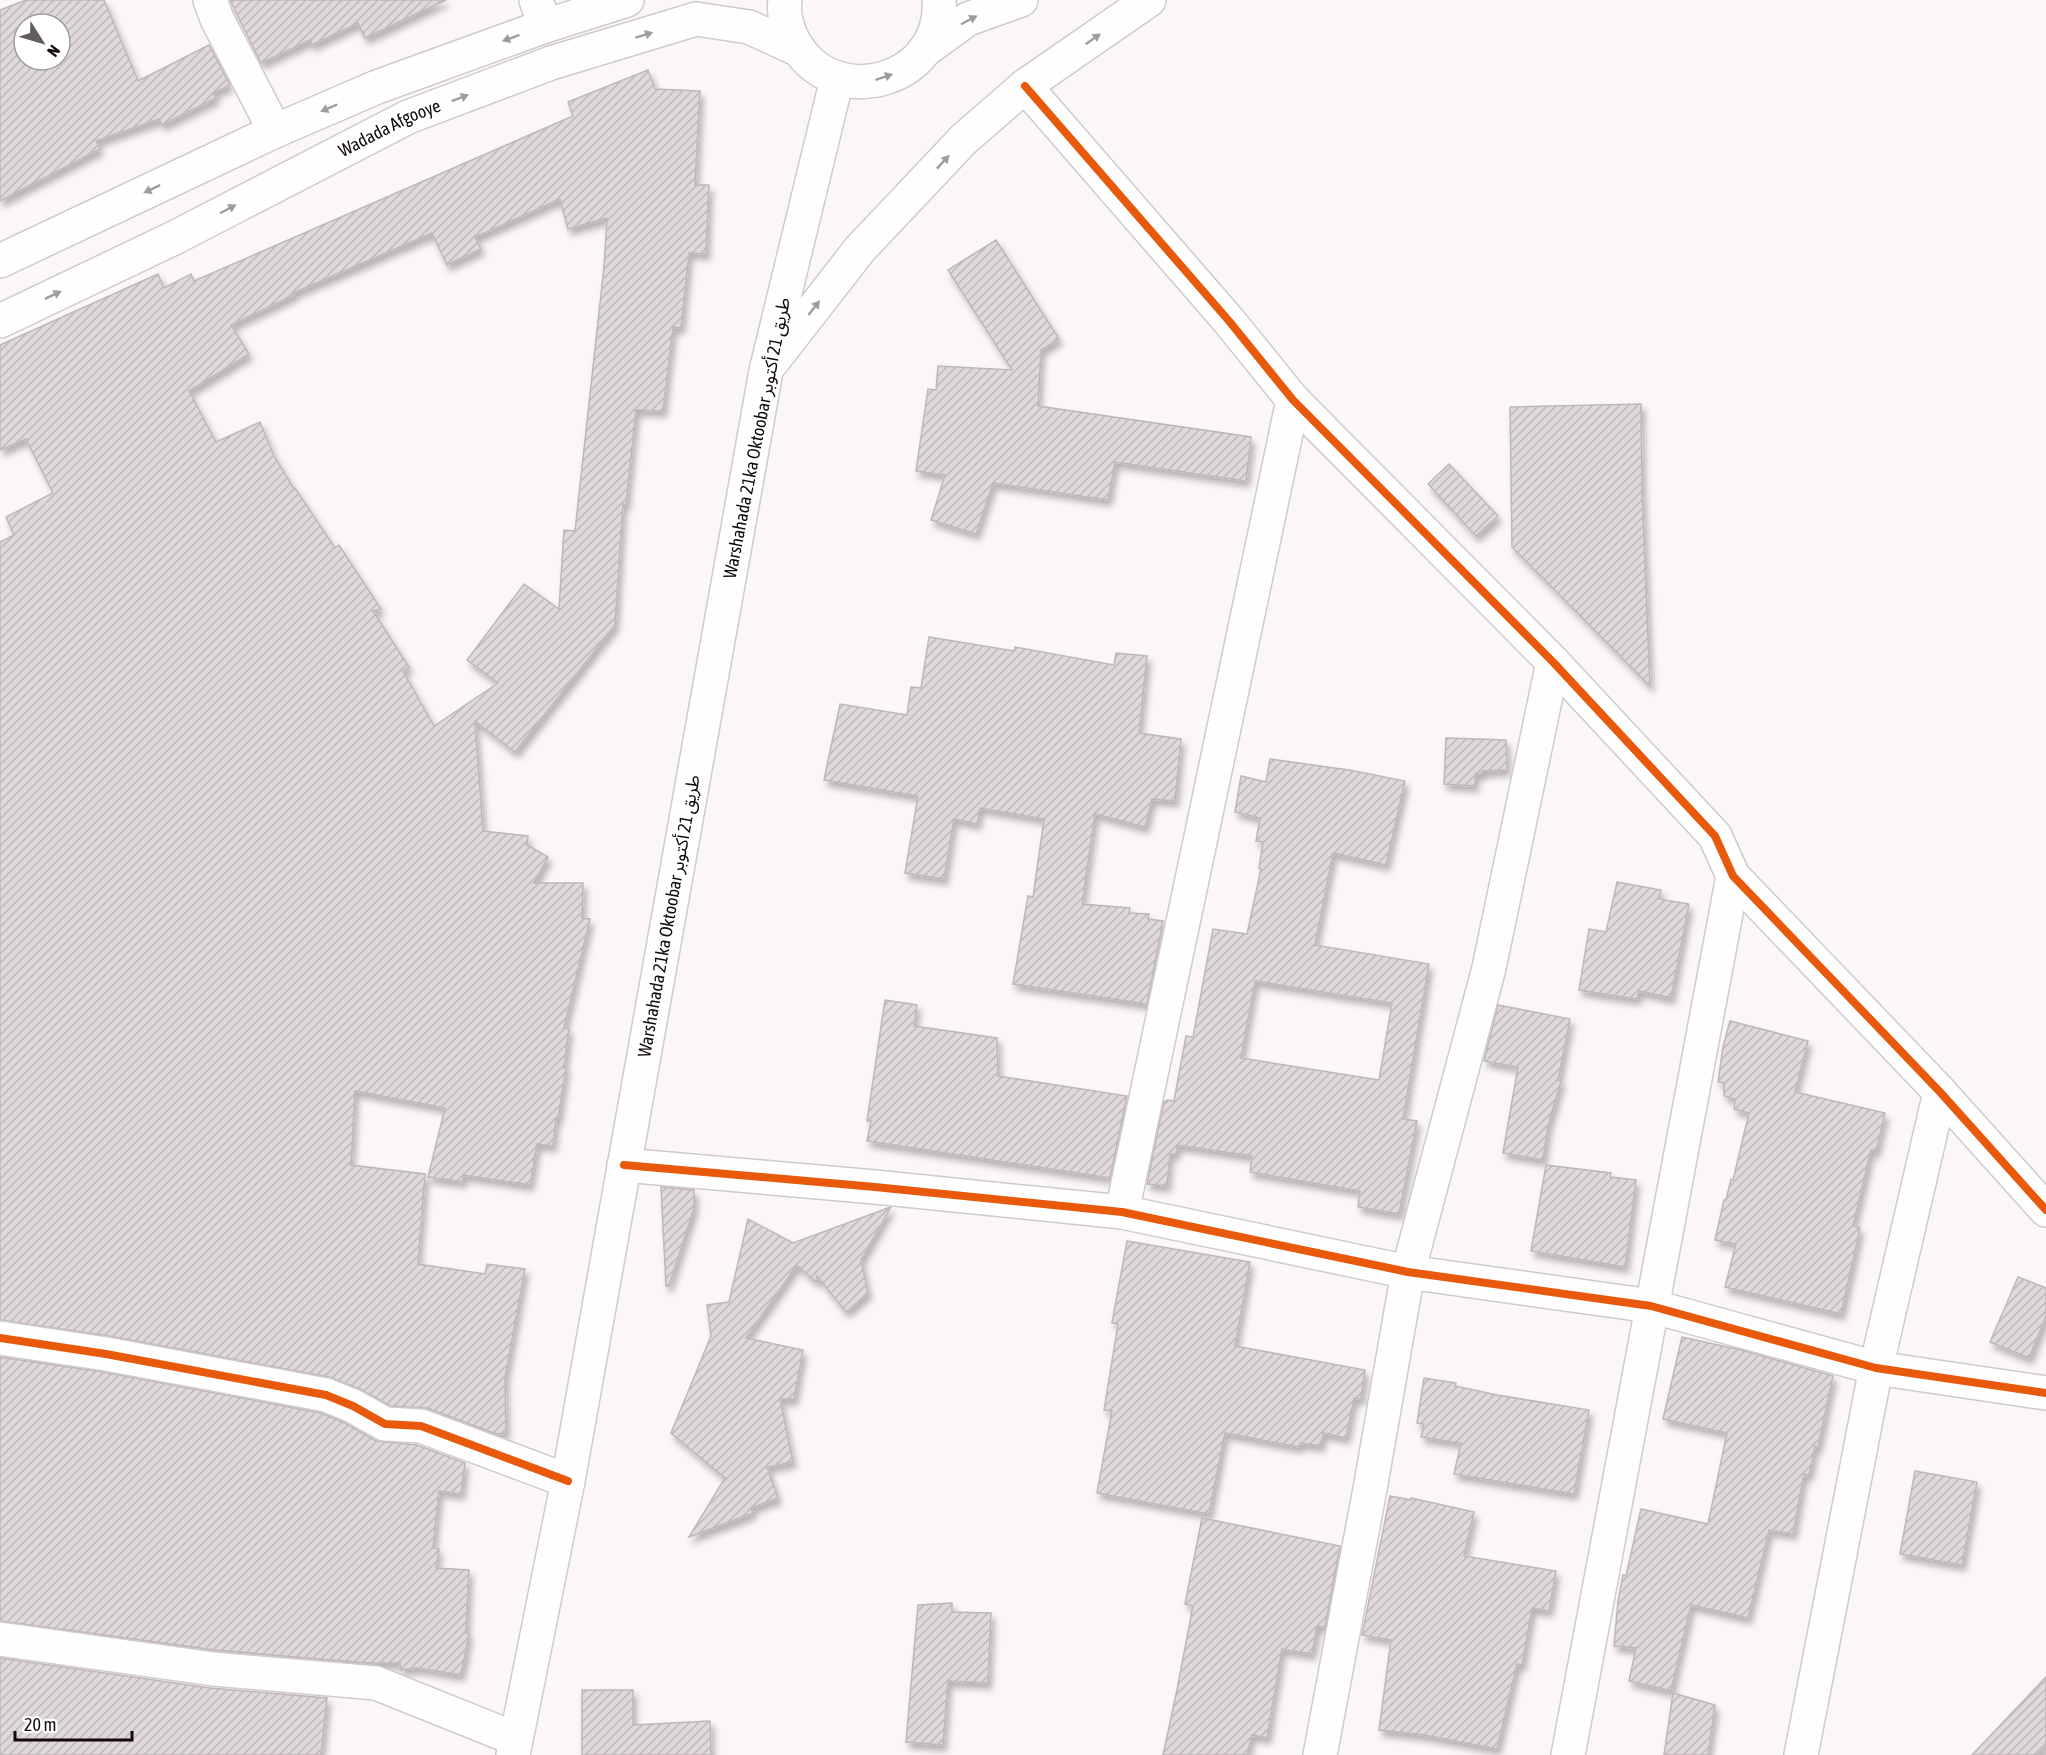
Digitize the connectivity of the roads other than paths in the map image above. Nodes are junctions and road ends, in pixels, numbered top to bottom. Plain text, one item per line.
1 (210, 0) edge
2 (627, 0) edge
3 (785, 0) edge
4 (939, 0) edge
5 (1020, 0) edge
6 (1149, 0) edge
7 (541, 13) edge
8 (799, 50) junction
9 (924, 51) junction
10 (837, 79) junction
11 (1025, 86) junction
12 (275, 131) junction
13 (0, 261) edge
14 (0, 321) edge
15 (766, 371) junction
16 (1293, 400) junction
17 (1553, 662) junction
18 (1732, 876) junction
19 (1940, 1092) junction
20 (624, 1165) junction
21 (2046, 1210) edge
22 (1122, 1212) junction
23 (1408, 1272) junction
24 (1651, 1306) junction
25 (0, 1338) edge
26 (1876, 1368) junction
27 (2046, 1393) edge
28 (568, 1481) junction
29 (0, 1639) edge
30 (514, 1747) edge
31 (1320, 1755) edge
32 (1568, 1755) edge
33 (1801, 1755) edge

1 - 12 main road
2 - 7 main road
3 - 8 main road
4 - 9 main road
9 -> 5 main road
11 -> 6 main road
7 -> 12 main road
8 - 10 main road
14 -> 8 main road, Wadada Afgooye
10 -> 9 main road
10 - 15 main road, Warshahada 21ka Oktoobar طريق 21 أكتوبر
15 -> 11 main road
11 - 16 main road
12 -> 13 main road
15 - 20 main road, Warshahada 21ka Oktoobar طريق 21 أكتوبر
16 - 17 main road
16 - 22 main road
17 - 18 main road
17 - 23 main road
18 - 19 main road
18 - 24 main road
19 - 21 main road
19 - 26 main road
20 - 22 main road
20 - 28 main road, Warshahada 21ka Oktoobar طريق 21 أكتوبر
22 - 23 main road
23 - 24 main road
23 - 31 main road
24 - 26 main road
24 - 32 main road
25 - 28 main road
26 - 27 main road
26 - 33 main road
28 - 30 main road, Warshahada 21ka Oktoobar طريق 21 أكتوبر
29 - 30 main road

